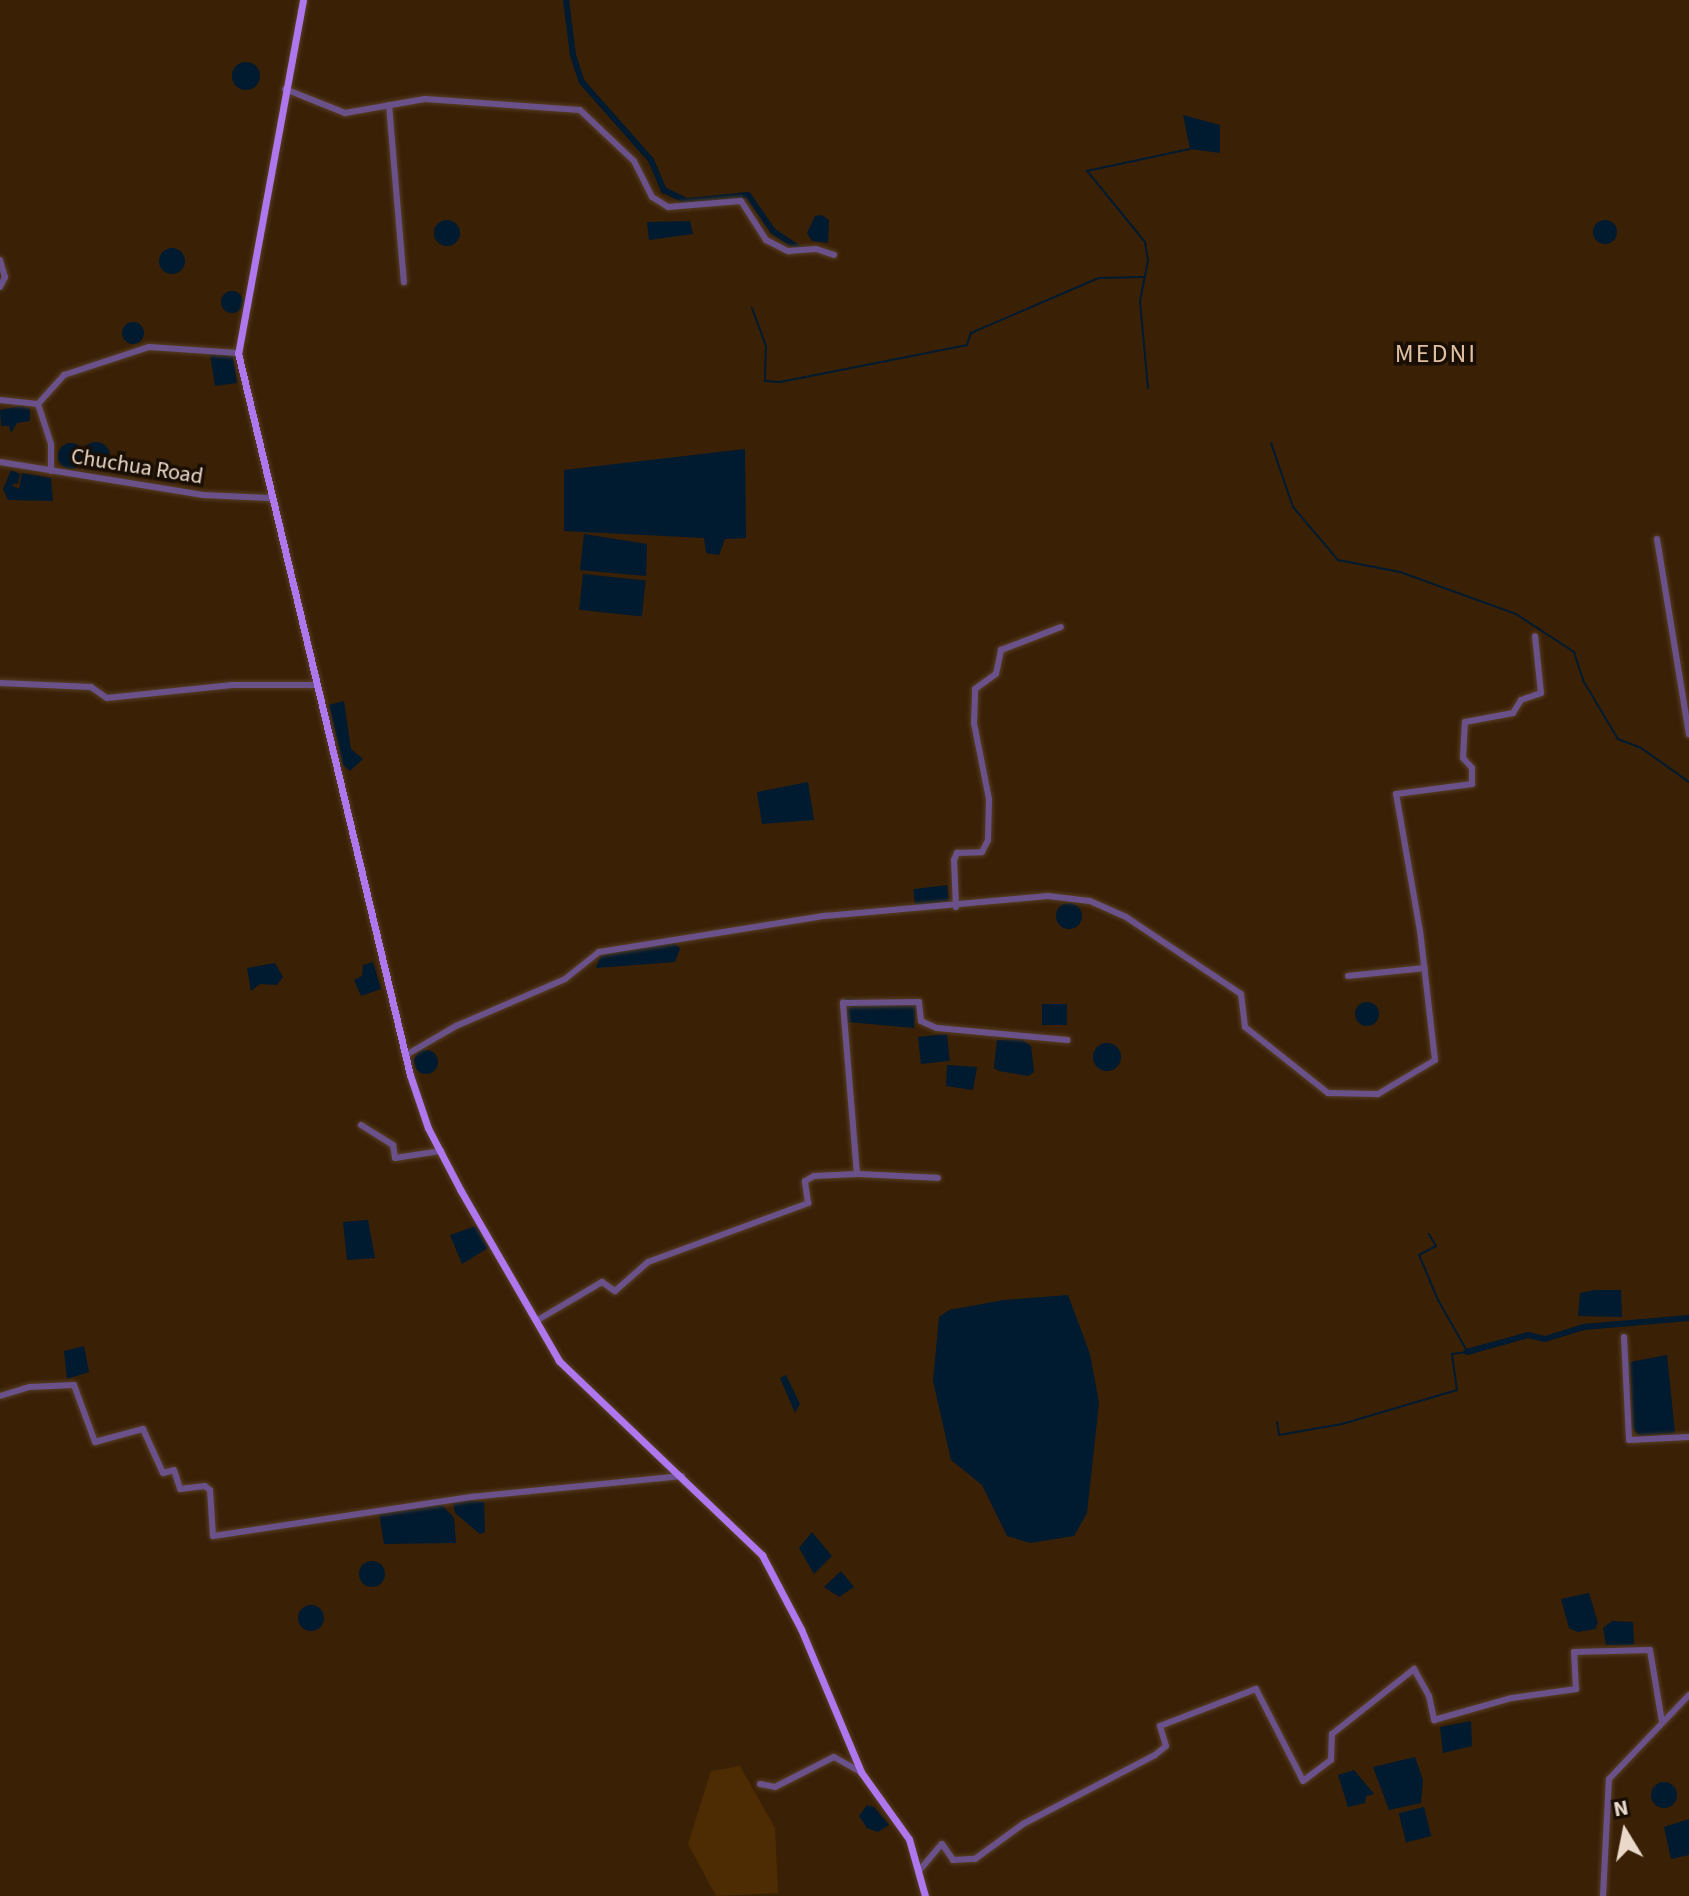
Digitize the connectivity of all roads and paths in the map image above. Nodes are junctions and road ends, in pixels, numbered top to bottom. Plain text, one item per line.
1 (303, 0) edge
2 (285, 89) junction
3 (389, 105) junction
4 (834, 255) dead end
5 (0, 260) edge
6 (404, 282) dead end
7 (0, 287) edge
8 (238, 353) junction
9 (0, 400) edge
10 (38, 404) junction
11 (0, 462) edge
12 (51, 471) junction
13 (269, 498) junction
14 (1657, 539) dead end
15 (1061, 627) dead end
16 (1535, 636) dead end
17 (0, 683) edge
18 (315, 685) junction
19 (1689, 734) edge
20 (956, 907) junction
21 (1425, 968) junction
22 (1348, 976) dead end
23 (1067, 1040) dead end
24 (406, 1055) junction
25 (361, 1125) dead end
26 (441, 1151) junction
27 (857, 1174) junction
28 (938, 1178) dead end
29 (536, 1321) junction
30 (1624, 1337) dead end
31 (0, 1396) edge
32 (1689, 1437) edge
33 (682, 1476) junction
34 (1689, 1695) edge
35 (1662, 1722) junction
36 (861, 1772) junction
37 (760, 1784) dead end
38 (919, 1871) junction
39 (1601, 1893) edge
40 (925, 1896) edge

1 - 2 main road
2 - 3 street
2 - 8 main road
3 - 4 street
3 - 6 street
5 - 7 street
8 - 10 street
8 - 13 main road
9 - 10 street
10 - 12 street
11 - 12 street, Chuchua Road
12 - 13 street, Chuchua Road
13 - 18 main road
14 - 19 street
15 - 20 street
16 - 21 street
17 - 18 street
18 - 24 main road
20 - 21 street
20 - 24 street
21 - 22 street
23 - 27 street
24 - 26 main road
25 - 26 street
26 - 29 main road
27 - 28 street
27 - 29 street
29 - 33 main road
30 - 32 street
31 - 33 street
33 - 36 main road
34 - 35 street
35 - 38 street
35 - 39 street
36 - 37 street
36 - 38 main road
38 - 40 main road

